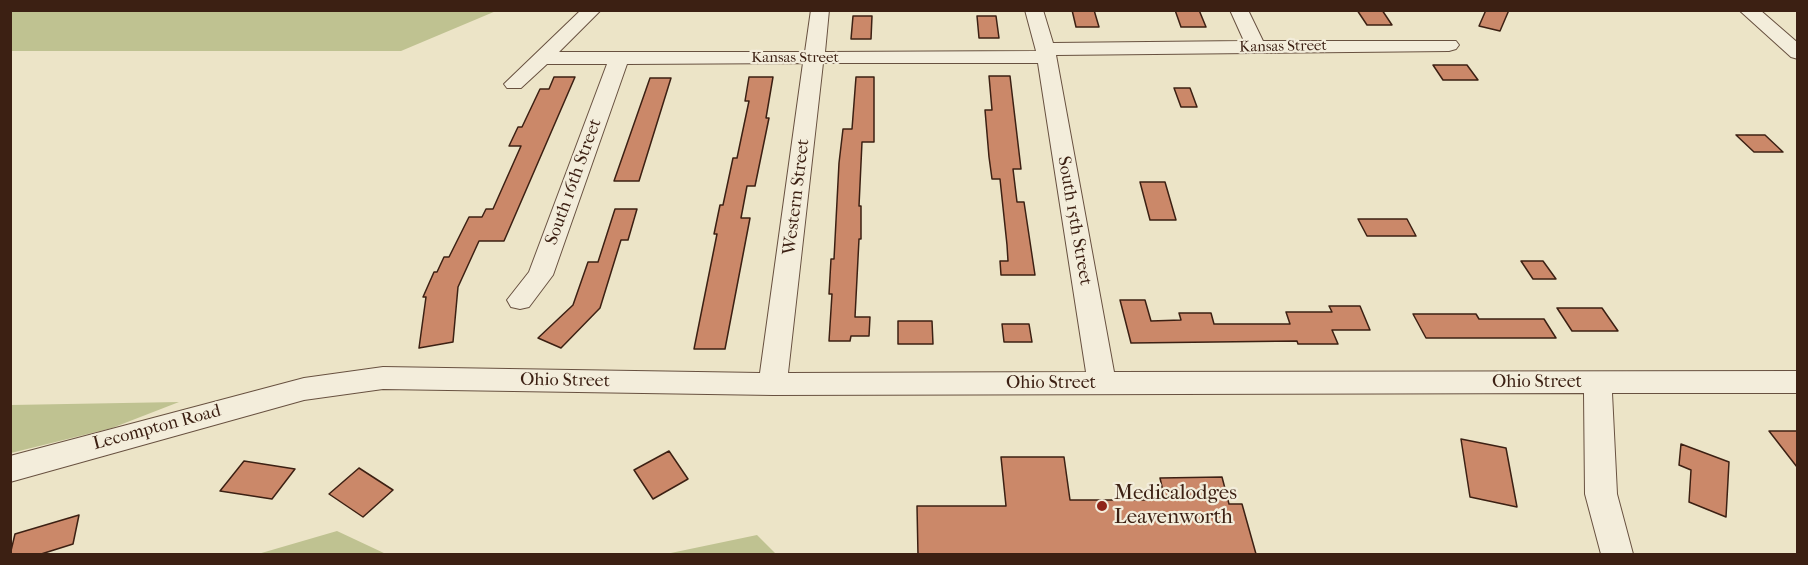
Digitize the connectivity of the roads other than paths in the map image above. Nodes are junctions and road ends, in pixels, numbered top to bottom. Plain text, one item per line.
1 (592, 10) edge
2 (820, 10) edge
3 (1034, 10) edge
4 (1239, 10) edge
5 (1748, 10) edge
6 (1449, 45) dead end
7 (1256, 47) junction
8 (1046, 53) junction
9 (1797, 53) edge
10 (543, 58) junction
11 (620, 58) junction
12 (813, 58) junction
13 (514, 84) dead end
14 (520, 300) dead end
15 (1797, 382) edge
16 (1598, 383) junction
17 (773, 384) junction
18 (1102, 384) junction
19 (304, 388) joint
20 (10, 469) edge
21 (1617, 555) edge

1 - 10 street
2 - 12 street, Western Street
3 - 8 street, South 15th Street
4 - 7 street
5 - 9 street
6 - 7 street, Kansas Street
7 - 8 street, Kansas Street
8 - 12 street, Kansas Street
8 - 18 street, South 15th Street
10 - 11 street, Kansas Street
10 - 13 street
11 - 12 street, Kansas Street
11 - 14 street, South 16th Street
12 - 17 street, Western Street
15 - 16 street, Ohio Street
16 - 18 street, Ohio Street
16 - 21 street
17 - 18 street, Ohio Street
17 - 19 street, Ohio Street
19 - 20 street, Lecompton Road

